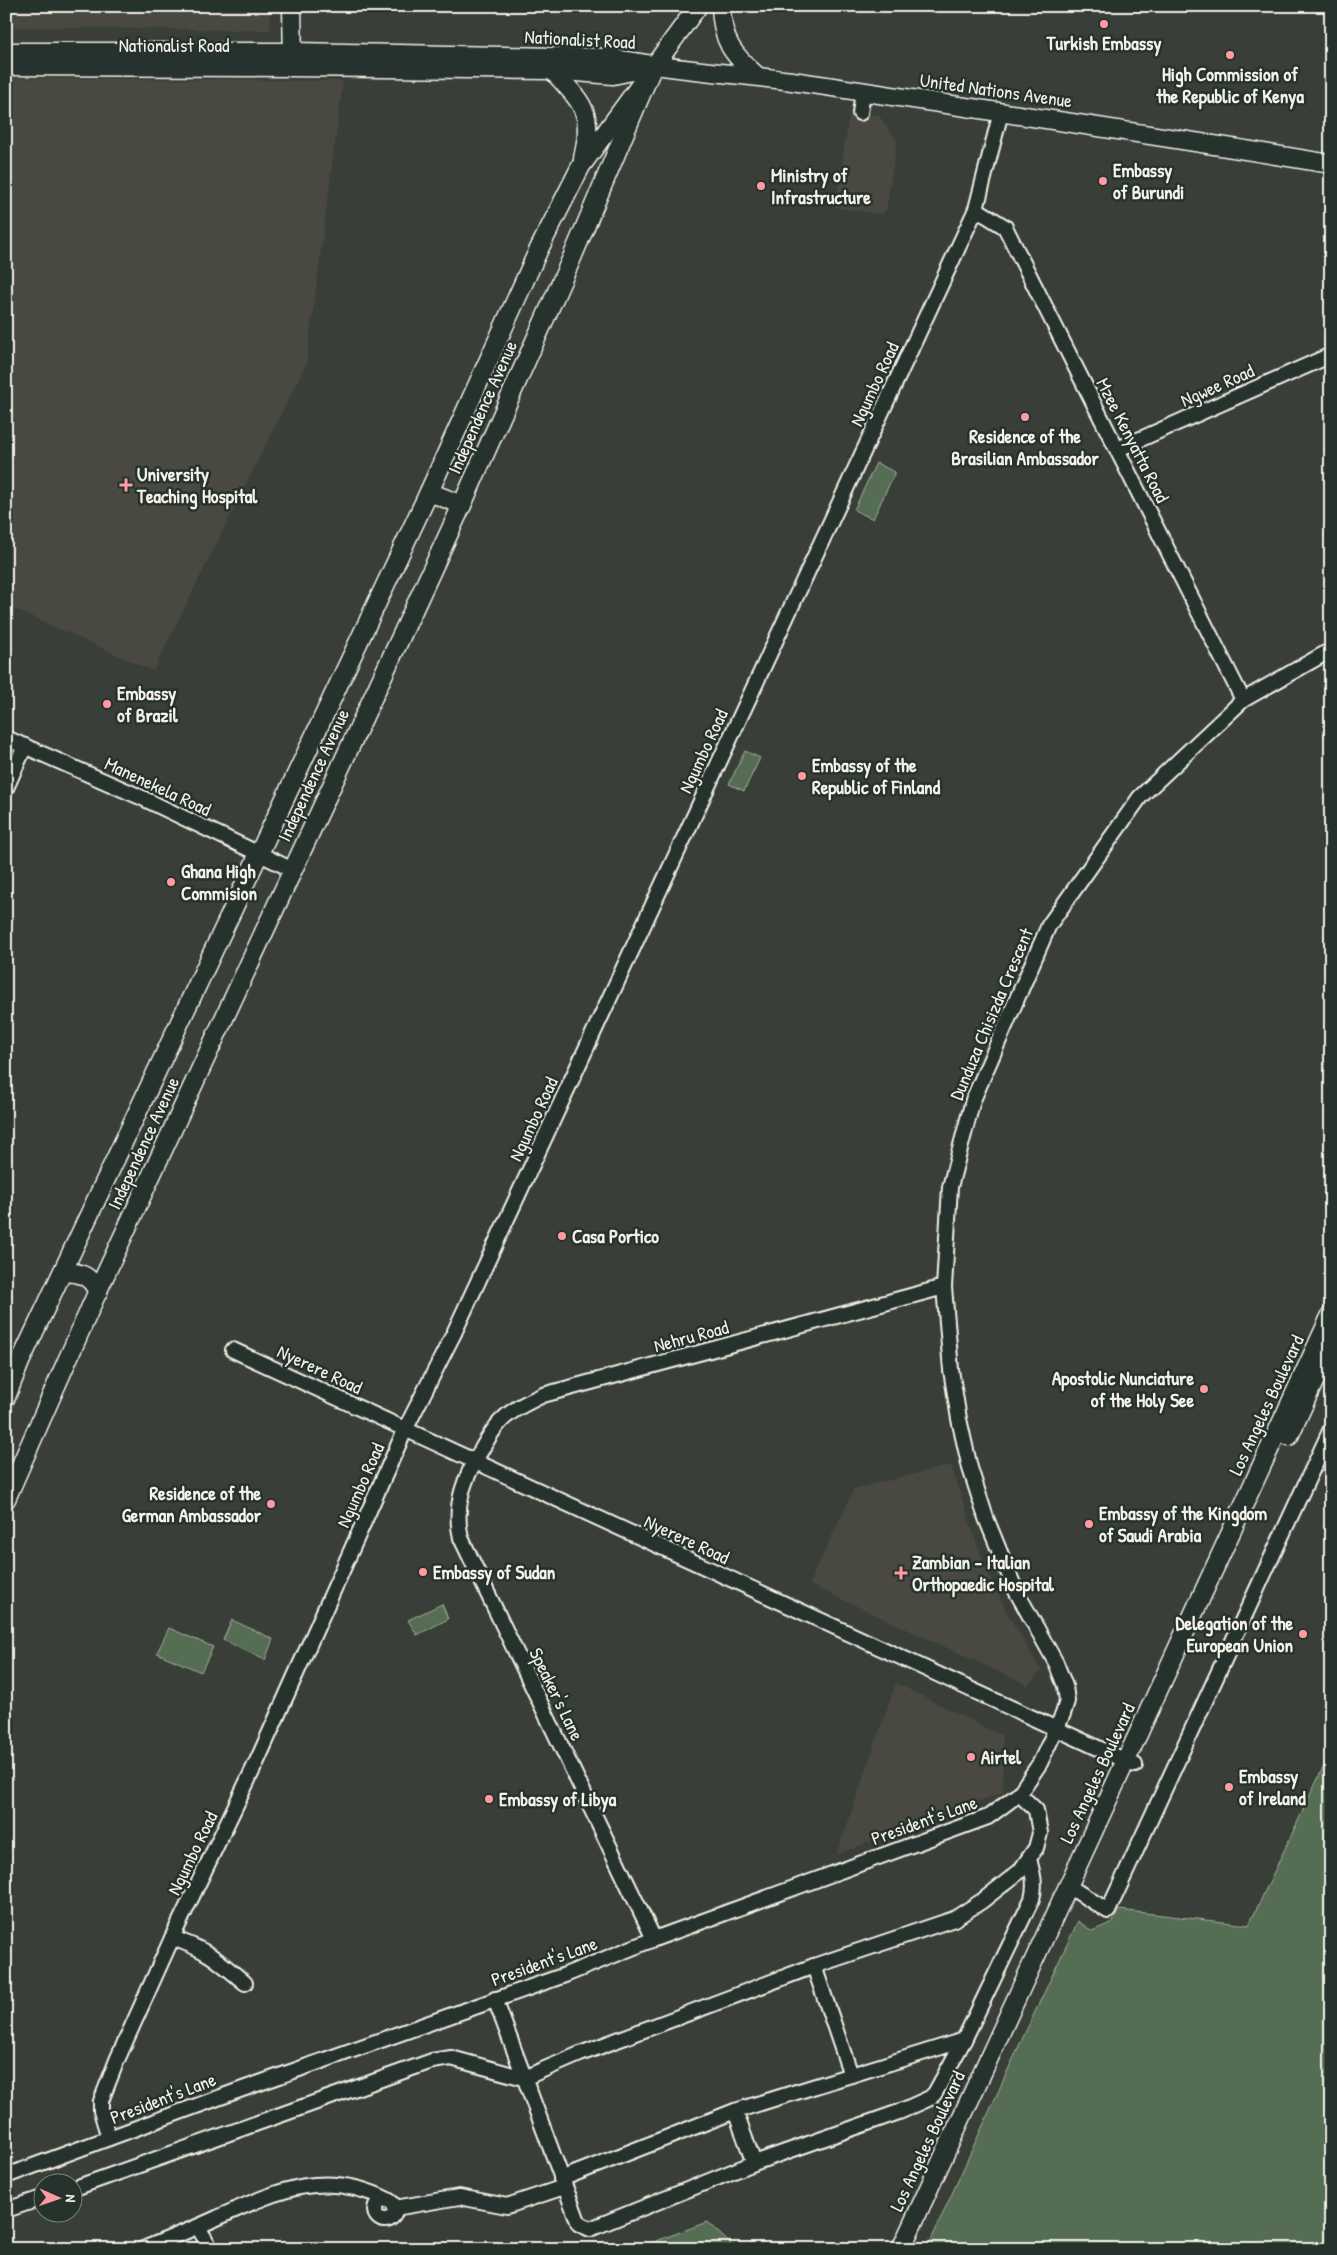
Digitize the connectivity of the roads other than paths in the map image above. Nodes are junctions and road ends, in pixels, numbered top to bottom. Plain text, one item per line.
1 (292, 6) edge
2 (698, 6) edge
3 (721, 6) edge
4 (6, 52) edge
5 (293, 60) junction
6 (6, 66) edge
7 (654, 66) junction
8 (552, 70) junction
9 (757, 76) junction
10 (863, 92) junction
11 (1002, 112) junction
12 (860, 113) dead end
13 (1331, 164) edge
14 (581, 166) junction
15 (976, 209) junction
16 (1331, 355) edge
17 (1118, 448) junction
18 (429, 492) junction
19 (462, 505) junction
20 (1331, 650) edge
21 (1243, 700) junction
22 (6, 738) edge
23 (25, 746) junction
24 (6, 788) edge
25 (260, 854) junction
26 (293, 870) junction
27 (70, 1257) junction
28 (62, 1273) junction
29 (105, 1276) junction
30 (944, 1288) junction
31 (98, 1292) junction
32 (1331, 1315) edge
33 (1331, 1345) edge
34 (233, 1350) dead end
35 (6, 1397) edge
36 (405, 1430) junction
37 (1331, 1430) edge
38 (474, 1461) junction
39 (9, 1488) edge
40 (1056, 1730) junction
41 (1130, 1764) junction
42 (1019, 1794) junction
43 (1029, 1859) junction
44 (1072, 1889) junction
45 (172, 1938) junction
46 (654, 1940) junction
47 (814, 1966) junction
48 (245, 1983) dead end
49 (495, 1999) junction
50 (964, 2040) junction
51 (851, 2075) junction
52 (524, 2078) junction
53 (735, 2112) junction
54 (109, 2138) junction
55 (754, 2163) junction
56 (6, 2176) edge
57 (563, 2183) junction
58 (82, 2185) edge
59 (352, 2186) junction
60 (32, 2201) edge
61 (392, 2204) junction
62 (6, 2210) edge
63 (198, 2227) junction
64 (143, 2249) edge
65 (211, 2249) edge
66 (900, 2249) edge
67 (912, 2249) edge

1 - 5 main road
2 - 7 main road, Independence Avenue
3 - 9 main road
4 - 5 main road, Nationalist Road
5 - 6 main road, Nationalist Road
5 - 7 main road, Nationalist Road
5 - 8 main road, Nationalist Road
7 - 8 main road, Nationalist Road
7 - 9 main road, United Nations Avenue
7 - 14 main road, Independence Avenue
7 - 19 main road, Independence Avenue
8 - 14 main road
9 - 10 main road, United Nations Avenue
10 - 11 main road, United Nations Avenue
10 - 12 street
11 - 13 main road, United Nations Avenue
11 - 15 street, Ngumbo Road
14 - 18 main road, Independence Avenue
15 - 17 street, Mzee Kenyatta Road
15 - 36 street, Ngumbo Road
16 - 17 street, Ngwee Road
17 - 21 street, Mzee Kenyatta Road
18 - 19 main road
18 - 25 main road, Independence Avenue
19 - 26 main road, Independence Avenue
20 - 21 street, Dunduza Chisizda Crescent
21 - 30 street, Dunduza Chisizda Crescent
22 - 23 street, Manenekela Road
23 - 24 street
23 - 25 street, Manenekela Road
25 - 26 street, Manenekela Road
25 - 27 main road, Independence Avenue
26 - 29 main road, Independence Avenue
27 - 28 main road, Independence Avenue
27 - 29 main road
28 - 31 main road
28 - 35 main road, Independence Avenue
29 - 31 main road, Independence Avenue
30 - 38 street, Nehru Road
30 - 40 street, Dunduza Chisizda Crescent
31 - 39 main road, Independence Avenue
32 - 41 main road, Los Angeles Boulevard
33 - 41 main road, Los Angeles Boulevard
34 - 36 street, Nyerere Road
36 - 38 street, Nyerere Road
36 - 45 street, Ngumbo Road
37 - 44 street
38 - 40 street, Nyerere Road
38 - 46 street, Speaker's Lane
40 - 41 street, Nyerere Road
40 - 42 street, President's Lane
41 - 44 main road, Los Angeles Boulevard
42 - 43 street
42 - 46 street, President's Lane
43 - 47 street
43 - 50 street
44 - 66 main road, Los Angeles Boulevard
44 - 67 main road, Los Angeles Boulevard
45 - 48 street
45 - 54 street, Ngumbo Road
46 - 49 street, President's Lane
47 - 51 street
47 - 52 street
49 - 52 street
49 - 54 street, President's Lane
50 - 51 street
50 - 55 street
51 - 53 street
52 - 57 street
52 - 58 street
53 - 55 street
53 - 57 street
54 - 56 street, President's Lane
55 - 57 street
57 - 61 street
59 - 61 street
59 - 61 street
59 - 63 street
60 - 62 street
63 - 64 street
63 - 65 street

